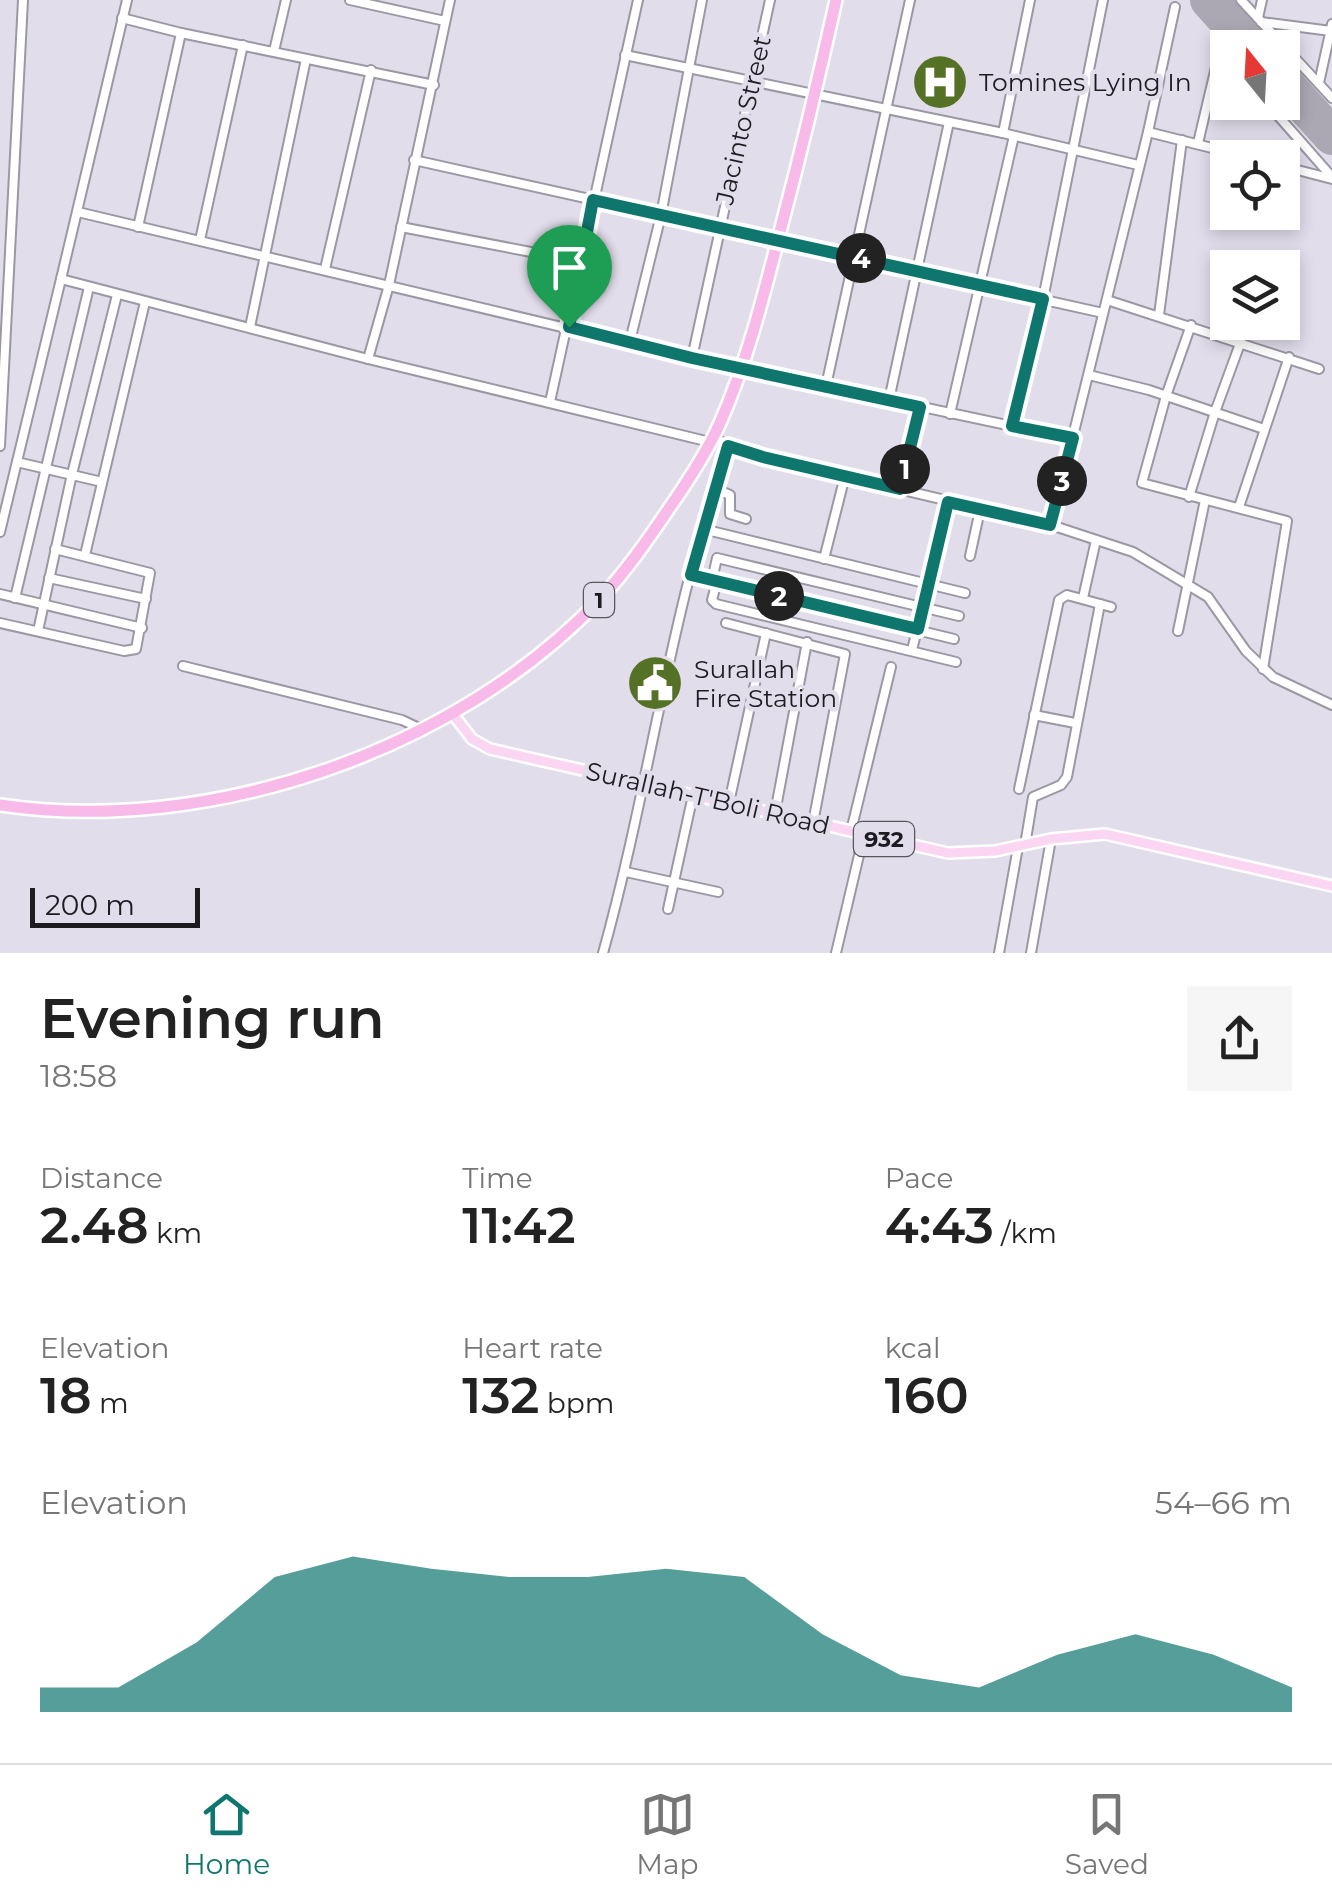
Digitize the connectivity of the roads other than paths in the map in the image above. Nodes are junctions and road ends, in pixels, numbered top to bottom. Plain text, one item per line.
1 (24, 0) edge
2 (127, 0) edge
3 (286, 0) edge
4 (350, 0) edge
5 (450, 0) edge
6 (638, 0) edge
7 (702, 0) edge
8 (770, 0) edge
9 (836, 0) edge
10 (910, 0) edge
11 (1030, 0) edge
12 (1103, 0) edge
13 (1241, 0) edge
14 (1262, 0) edge
15 (1175, 7) dead end
16 (122, 18) junction
17 (445, 20) junction
18 (1260, 20) junction
19 (1332, 24) edge
20 (1331, 31) edge
21 (181, 33) junction
22 (243, 45) junction
23 (274, 51) junction
24 (624, 55) junction
25 (306, 59) junction
26 (687, 69) junction
27 (371, 70) junction
28 (752, 82) junction
29 (1318, 83) junction
30 (434, 84) junction
31 (1210, 92) edge
32 (816, 95) junction
33 (1332, 98) edge
34 (888, 110) junction
35 (1282, 120) edge
36 (949, 122) junction
37 (1148, 132) junction
38 (1003, 134) junction
39 (1014, 136) junction
40 (1182, 140) junction
41 (1198, 143) junction
42 (1210, 146) edge
43 (1073, 151) junction
44 (414, 160) junction
45 (1138, 166) junction
46 (1300, 170) edge
47 (1332, 178) edge
48 (593, 200) junction
49 (78, 212) junction
50 (661, 215) junction
51 (138, 227) junction
52 (401, 227) junction
53 (718, 228) junction
54 (200, 240) junction
55 (777, 242) junction
56 (264, 254) junction
57 (855, 257) junction
58 (583, 262) junction
59 (326, 269) junction
60 (918, 271) junction
61 (61, 279) junction
62 (981, 284) junction
63 (389, 285) junction
64 (89, 288) junction
65 (117, 295) junction
66 (1043, 299) junction
67 (1107, 300) junction
68 (145, 302) junction
69 (1103, 313) junction
70 (1159, 314) junction
71 (1191, 325) junction
72 (250, 327) junction
73 (569, 327) junction
74 (630, 341) junction
75 (1241, 342) junction
76 (1288, 357) junction
77 (692, 358) junction
78 (368, 359) junction
79 (742, 368) junction
80 (1318, 369) dead end
81 (1089, 375) junction
82 (826, 386) junction
83 (1166, 396) junction
84 (888, 400) junction
85 (550, 402) junction
86 (920, 407) junction
87 (1215, 412) junction
88 (950, 414) junction
89 (1012, 426) junction
90 (1264, 429) junction
91 (1073, 438) junction
92 (711, 440) junction
93 (0, 446) edge
94 (728, 446) junction
95 (17, 462) junction
96 (46, 469) junction
97 (72, 474) junction
98 (845, 476) junction
99 (102, 482) junction
100 (714, 488) junction
101 (900, 489) junction
102 (1190, 496) junction
103 (1205, 500) junction
104 (948, 502) junction
105 (1239, 507) junction
106 (980, 510) junction
107 (746, 519) dead end
108 (1050, 525) junction
109 (703, 530) junction
110 (0, 532) edge
111 (722, 534) junction
112 (1096, 540) junction
113 (55, 549) junction
114 (85, 554) junction
115 (970, 556) dead end
116 (717, 558) junction
117 (824, 560) junction
118 (691, 575) junction
119 (49, 578) junction
120 (715, 581) junction
121 (1188, 583) junction
122 (930, 584) junction
123 (966, 593) dead end
124 (0, 594) edge
125 (15, 598) junction
126 (1083, 598) junction
127 (146, 599) junction
128 (42, 604) junction
129 (1100, 604) junction
130 (1111, 607) dead end
131 (924, 608) junction
132 (959, 616) dead end
133 (0, 623) edge
134 (726, 623) dead end
135 (142, 628) junction
136 (918, 629) junction
137 (38, 631) junction
138 (1178, 631) dead end
139 (766, 633) junction
140 (954, 638) dead end
141 (807, 642) junction
142 (912, 650) junction
143 (956, 662) dead end
144 (183, 666) dead end
145 (891, 667) dead end
146 (1264, 669) junction
147 (1332, 705) edge
148 (452, 713) junction
149 (1034, 716) junction
150 (1075, 723) junction
151 (421, 729) junction
152 (644, 782) junction
153 (1019, 788) dead end
154 (692, 795) junction
155 (728, 803) junction
156 (0, 805) edge
157 (775, 813) junction
158 (813, 823) junction
159 (851, 831) junction
160 (864, 834) junction
161 (1052, 840) junction
162 (1022, 846) junction
163 (626, 872) junction
164 (675, 883) junction
165 (1332, 886) edge
166 (718, 892) dead end
167 (668, 909) dead end
168 (603, 953) edge
169 (836, 953) edge
170 (999, 953) edge
171 (1031, 953) edge

1 - 93 street
2 - 16 street
3 - 23 street
4 - 17 street
5 - 17 street
6 - 24 street
7 - 26 street
8 - 28 street, Jacinto Street
9 - 32 highway, 1
10 - 34 street
11 - 38 street
12 - 43 street
13 - 18 street
14 - 18 street
15 - 37 street
16 - 21 street
16 - 49 street
17 - 30 street
18 - 20 street
18 - 29 street
19 - 20 street
20 - 29 street
21 - 22 street
21 - 51 street
22 - 23 street
22 - 54 street
23 - 25 street
24 - 26 street
24 - 48 street
25 - 27 street
25 - 56 street
26 - 28 street
26 - 50 street
27 - 30 street
27 - 59 street
28 - 32 street
28 - 53 street, Jacinto Street
29 - 33 street
30 - 44 street
31 - 41 street
32 - 34 street
32 - 55 highway, 1
34 - 36 street
34 - 57 street
35 - 47 street
36 - 38 street
36 - 60 street
37 - 40 street
37 - 45 street
38 - 39 street
39 - 43 street
39 - 62 street
40 - 41 street
40 - 70 street
41 - 42 street
43 - 45 street
43 - 66 street
44 - 48 street
44 - 52 street
45 - 67 street
46 - 47 street
48 - 50 street
48 - 58 street
49 - 51 street
49 - 61 street
50 - 53 street
50 - 74 street
51 - 54 street
52 - 58 street
52 - 63 street
53 - 55 street
53 - 77 street, Jacinto Street
54 - 56 street
55 - 57 street
55 - 79 highway, 1
56 - 59 street
56 - 72 street
57 - 60 street
57 - 82 street
58 - 73 street
59 - 63 street
60 - 62 street
60 - 84 street
61 - 64 street
61 - 95 street
62 - 66 street
62 - 88 street
63 - 73 street
63 - 78 street
64 - 65 street
64 - 96 street
65 - 68 street
65 - 97 street
66 - 69 street
66 - 89 street
67 - 69 street
67 - 70 street
68 - 72 street
68 - 99 street
69 - 81 street
70 - 71 street
71 - 75 street
71 - 83 street
72 - 78 street
73 - 74 street
73 - 85 street
74 - 77 street
75 - 76 street
75 - 87 street
76 - 80 street
76 - 90 street
77 - 79 street
78 - 85 street
79 - 82 street
79 - 92 highway, 1
81 - 83 street
81 - 91 street
82 - 84 street
83 - 87 street
83 - 102 street
84 - 86 street
85 - 92 street
86 - 88 street
86 - 101 street
87 - 90 street
87 - 102 street
88 - 89 street
89 - 91 street
90 - 105 street
91 - 108 street
92 - 94 street
92 - 148 highway, 1
94 - 98 street
94 - 100 street
95 - 96 street
95 - 110 street
96 - 97 street
96 - 125 street
97 - 99 street
97 - 113 street
98 - 101 street
98 - 117 street
99 - 114 street
100 - 107 street
100 - 109 street
101 - 104 street
102 - 103 street
103 - 105 street
103 - 121 street
104 - 106 street
104 - 122 street
105 - 146 street
106 - 108 street
106 - 115 street
108 - 112 street
109 - 111 street
109 - 118 street
111 - 116 street
111 - 117 street
112 - 121 street
112 - 126 street
113 - 114 street
113 - 119 street
114 - 127 street
116 - 120 street
116 - 131 street
117 - 122 street
118 - 120 street
118 - 152 street
119 - 127 street
119 - 128 street
120 - 136 street
120 - 142 street
121 - 138 street
121 - 146 street
122 - 123 street
122 - 131 street
124 - 125 street
125 - 128 street
126 - 129 street
126 - 149 street
127 - 135 street
128 - 135 street
128 - 137 street
129 - 130 street
129 - 150 street
131 - 132 street
131 - 136 street
133 - 137 street
134 - 139 street
135 - 137 street
136 - 140 street
136 - 142 street
139 - 141 street
139 - 155 street
141 - 157 street
141 - 158 street
142 - 143 street
144 - 151 street
145 - 159 street
146 - 147 street
148 - 151 highway, 1
148 - 152 main road, Surallah-T'Boli Road / 932
149 - 150 street
149 - 153 street
150 - 162 street
151 - 156 highway, 1
152 - 154 main road, Surallah-T'Boli Road / 932
152 - 163 street
154 - 155 main road, Surallah-T'Boli Road / 932
154 - 164 street
155 - 157 main road, Surallah-T'Boli Road / 932
157 - 158 main road, Surallah-T'Boli Road / 932
158 - 159 main road, Surallah-T'Boli Road / 932
159 - 160 main road, Surallah-T'Boli Road / 932
160 - 162 main road, Surallah-T'Boli Road / 932
160 - 169 street
161 - 162 main road, Surallah-T'Boli Road / 932
161 - 165 main road, Surallah-T'Boli Road / 932
161 - 171 street
162 - 170 street
163 - 164 street
163 - 168 street
164 - 166 street
164 - 167 street

